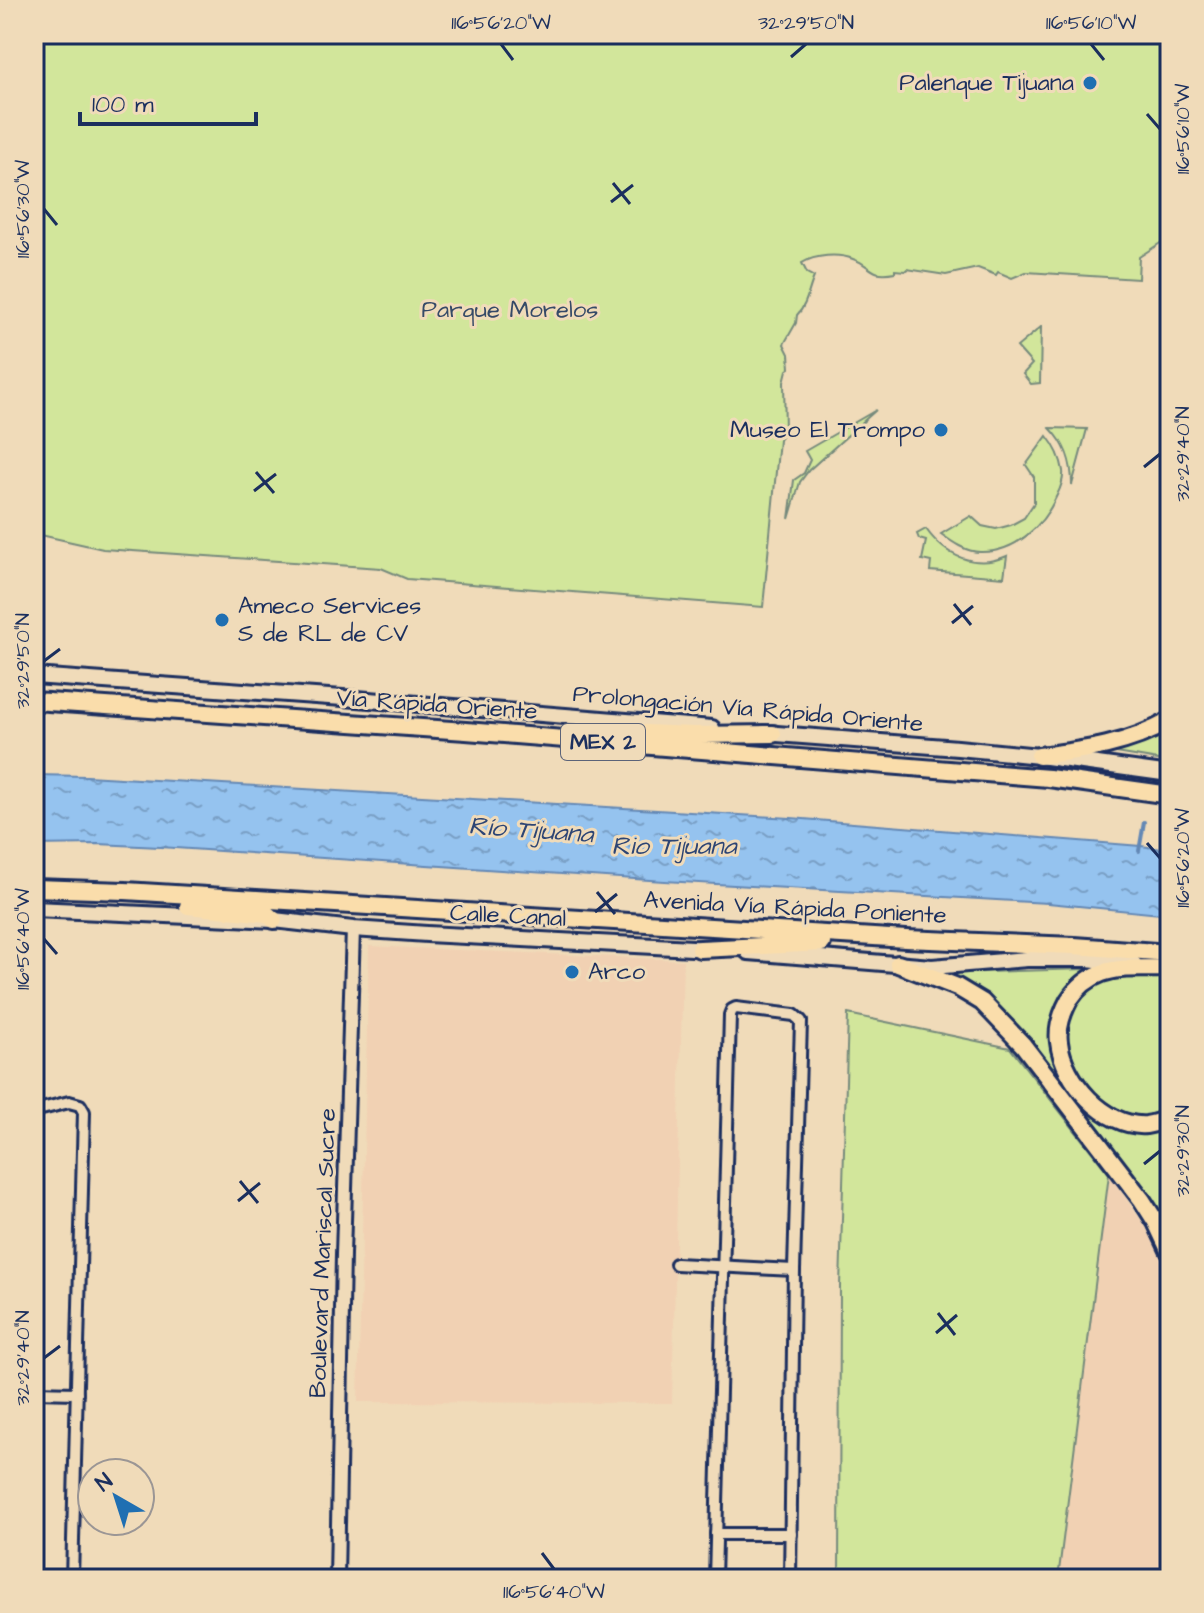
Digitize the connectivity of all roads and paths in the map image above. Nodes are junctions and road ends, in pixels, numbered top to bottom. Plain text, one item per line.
1 (34, 676) edge
2 (34, 701) edge
3 (1170, 721) edge
4 (466, 731) junction
5 (773, 734) junction
6 (1039, 756) junction
7 (1170, 774) edge
8 (1170, 795) edge
9 (34, 888) edge
10 (125, 891) junction
11 (34, 909) edge
12 (274, 920) junction
13 (353, 929) junction
14 (906, 939) junction
15 (700, 949) junction
16 (898, 964) junction
17 (1168, 964) edge
18 (34, 1111) edge
19 (1170, 1118) edge
20 (1170, 1252) edge
21 (676, 1264) dead end
22 (723, 1265) junction
23 (794, 1270) junction
24 (34, 1392) edge
25 (77, 1393) junction
26 (716, 1534) junction
27 (791, 1534) junction
28 (72, 1579) edge
29 (337, 1579) edge
30 (715, 1579) edge
31 (790, 1579) edge

1 - 5 main road, Prolongación Vía Rápida Oriente
2 - 4 main road, Vía Rápida Oriente / MEX 2
3 - 6 main road
4 - 5 main road
4 - 8 main road, Vía Rápida Oriente / MEX 2
5 - 6 main road, Prolongación Vía Rápida Oriente
6 - 7 main road, Prolongación Vía Rápida Oriente
9 - 10 main road, Avenida Vía Rápida Poniente
10 - 12 main road
10 - 14 main road, Avenida Vía Rápida Poniente
11 - 12 main road, Calle Canal
12 - 13 main road, Calle Canal
13 - 15 main road, Calle Canal
13 - 29 street, Boulevard Mariscal Sucre
14 - 15 main road
14 - 17 main road, Avenida Vía Rápida Poniente
15 - 16 main road, Calle Canal
16 - 17 main road, Calle Canal
16 - 20 main road
17 - 19 main road
18 - 25 street
21 - 22 street
22 - 23 street
22 - 23 street
22 - 26 street
23 - 27 street
24 - 25 street
25 - 28 street
26 - 27 street
26 - 30 street
27 - 31 street

